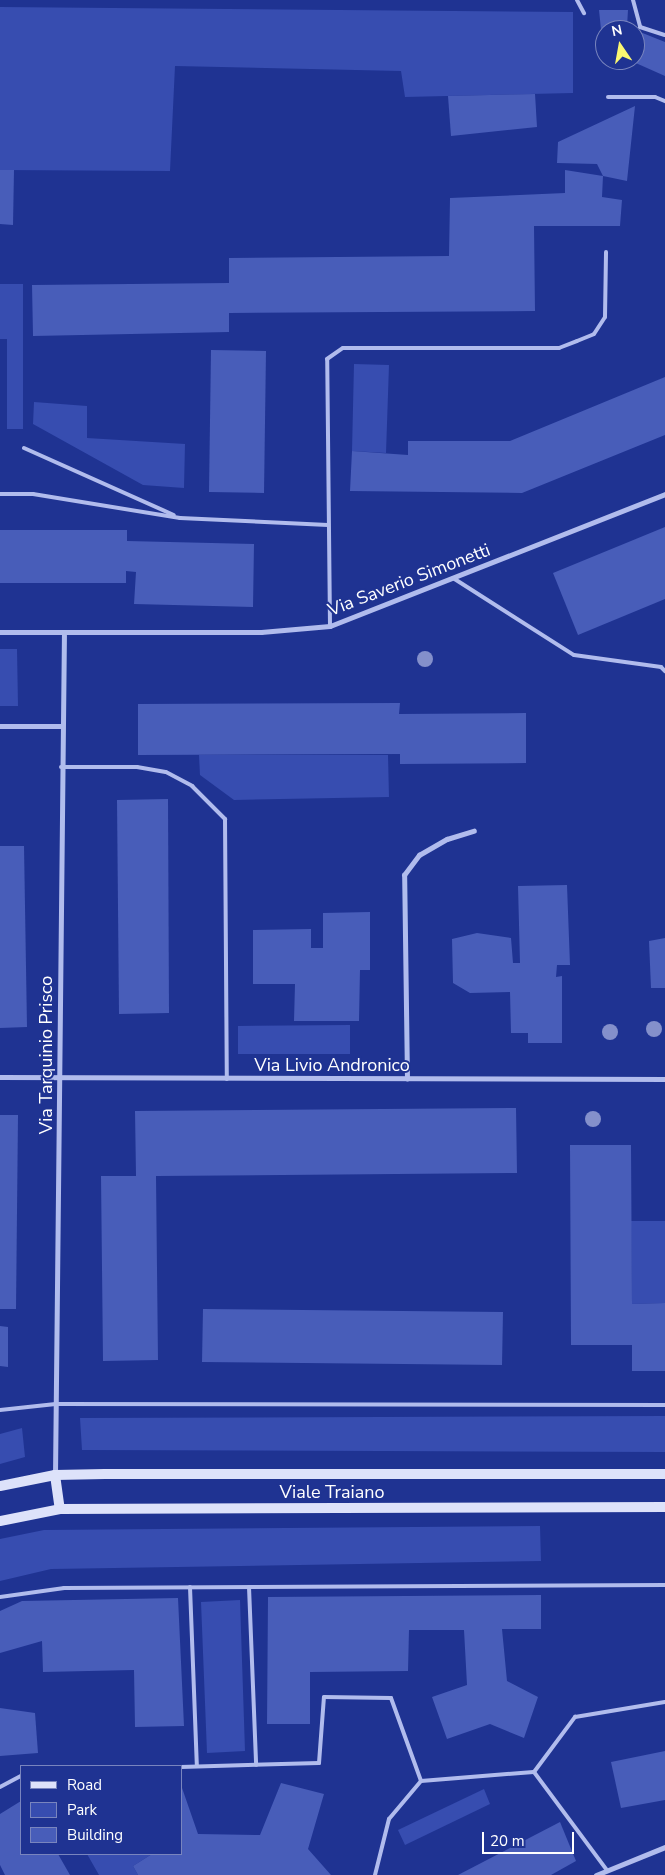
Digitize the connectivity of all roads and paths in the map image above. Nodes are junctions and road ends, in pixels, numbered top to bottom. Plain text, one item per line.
1 (577, 0) edge
2 (633, 0) edge
3 (584, 13) dead end
4 (665, 35) edge
5 (608, 97) dead end
6 (665, 101) edge
7 (606, 252) dead end
8 (24, 448) dead end
9 (0, 494) edge
10 (665, 494) edge
11 (180, 518) junction
12 (328, 525) junction
13 (453, 578) junction
14 (330, 626) junction
15 (0, 632) edge
16 (64, 634) junction
17 (665, 671) edge
18 (0, 726) edge
19 (62, 726) junction
20 (61, 767) junction
21 (474, 830) dead end
22 (0, 1077) edge
23 (60, 1077) junction
24 (407, 1078) junction
25 (227, 1079) junction
26 (665, 1079) edge
27 (56, 1404) junction
28 (665, 1405) edge
29 (0, 1410) edge
30 (665, 1474) edge
31 (55, 1475) junction
32 (0, 1486) edge
33 (665, 1507) edge
34 (60, 1509) junction
35 (0, 1522) edge
36 (665, 1585) edge
37 (190, 1587) junction
38 (250, 1587) junction
39 (0, 1597) edge
40 (665, 1702) edge
41 (256, 1765) junction
42 (197, 1766) junction
43 (182, 1767) edge
44 (534, 1772) junction
45 (20, 1777) edge
46 (421, 1781) junction
47 (0, 1787) edge
48 (665, 1847) edge
49 (606, 1869) junction
50 (375, 1875) edge
51 (596, 1875) edge

1 - 3 lane
2 - 4 lane
5 - 6 lane
7 - 12 lane
8 - 11 lane
9 - 11 lane
10 - 13 street, Via Saverio Simonetti
11 - 12 lane
12 - 14 lane
13 - 14 street, Via Saverio Simonetti
13 - 17 lane
14 - 16 street, Via Saverio Simonetti
15 - 16 street, Via Saverio Simonetti
16 - 19 street, Via Tarquinio Prisco
18 - 19 street
19 - 20 street, Via Tarquinio Prisco
20 - 23 street, Via Tarquinio Prisco
20 - 25 lane
21 - 24 street
22 - 23 street, Via Livio Andronico
23 - 25 street, Via Livio Andronico
23 - 27 street, Via Tarquinio Prisco
24 - 25 street, Via Livio Andronico
24 - 26 street, Via Livio Andronico
27 - 28 lane
27 - 29 lane
27 - 31 street, Via Tarquinio Prisco
30 - 31 main road, Viale Traiano
31 - 32 main road, Viale Traiano
31 - 34 main road
33 - 34 main road, Viale Traiano
34 - 35 main road, Viale Traiano
36 - 38 lane
37 - 38 lane
37 - 39 lane
37 - 42 lane
38 - 41 lane
40 - 44 lane
41 - 42 lane
41 - 46 lane
42 - 43 lane
44 - 46 lane
44 - 49 lane
45 - 47 lane
46 - 50 lane
48 - 49 street
49 - 51 street

